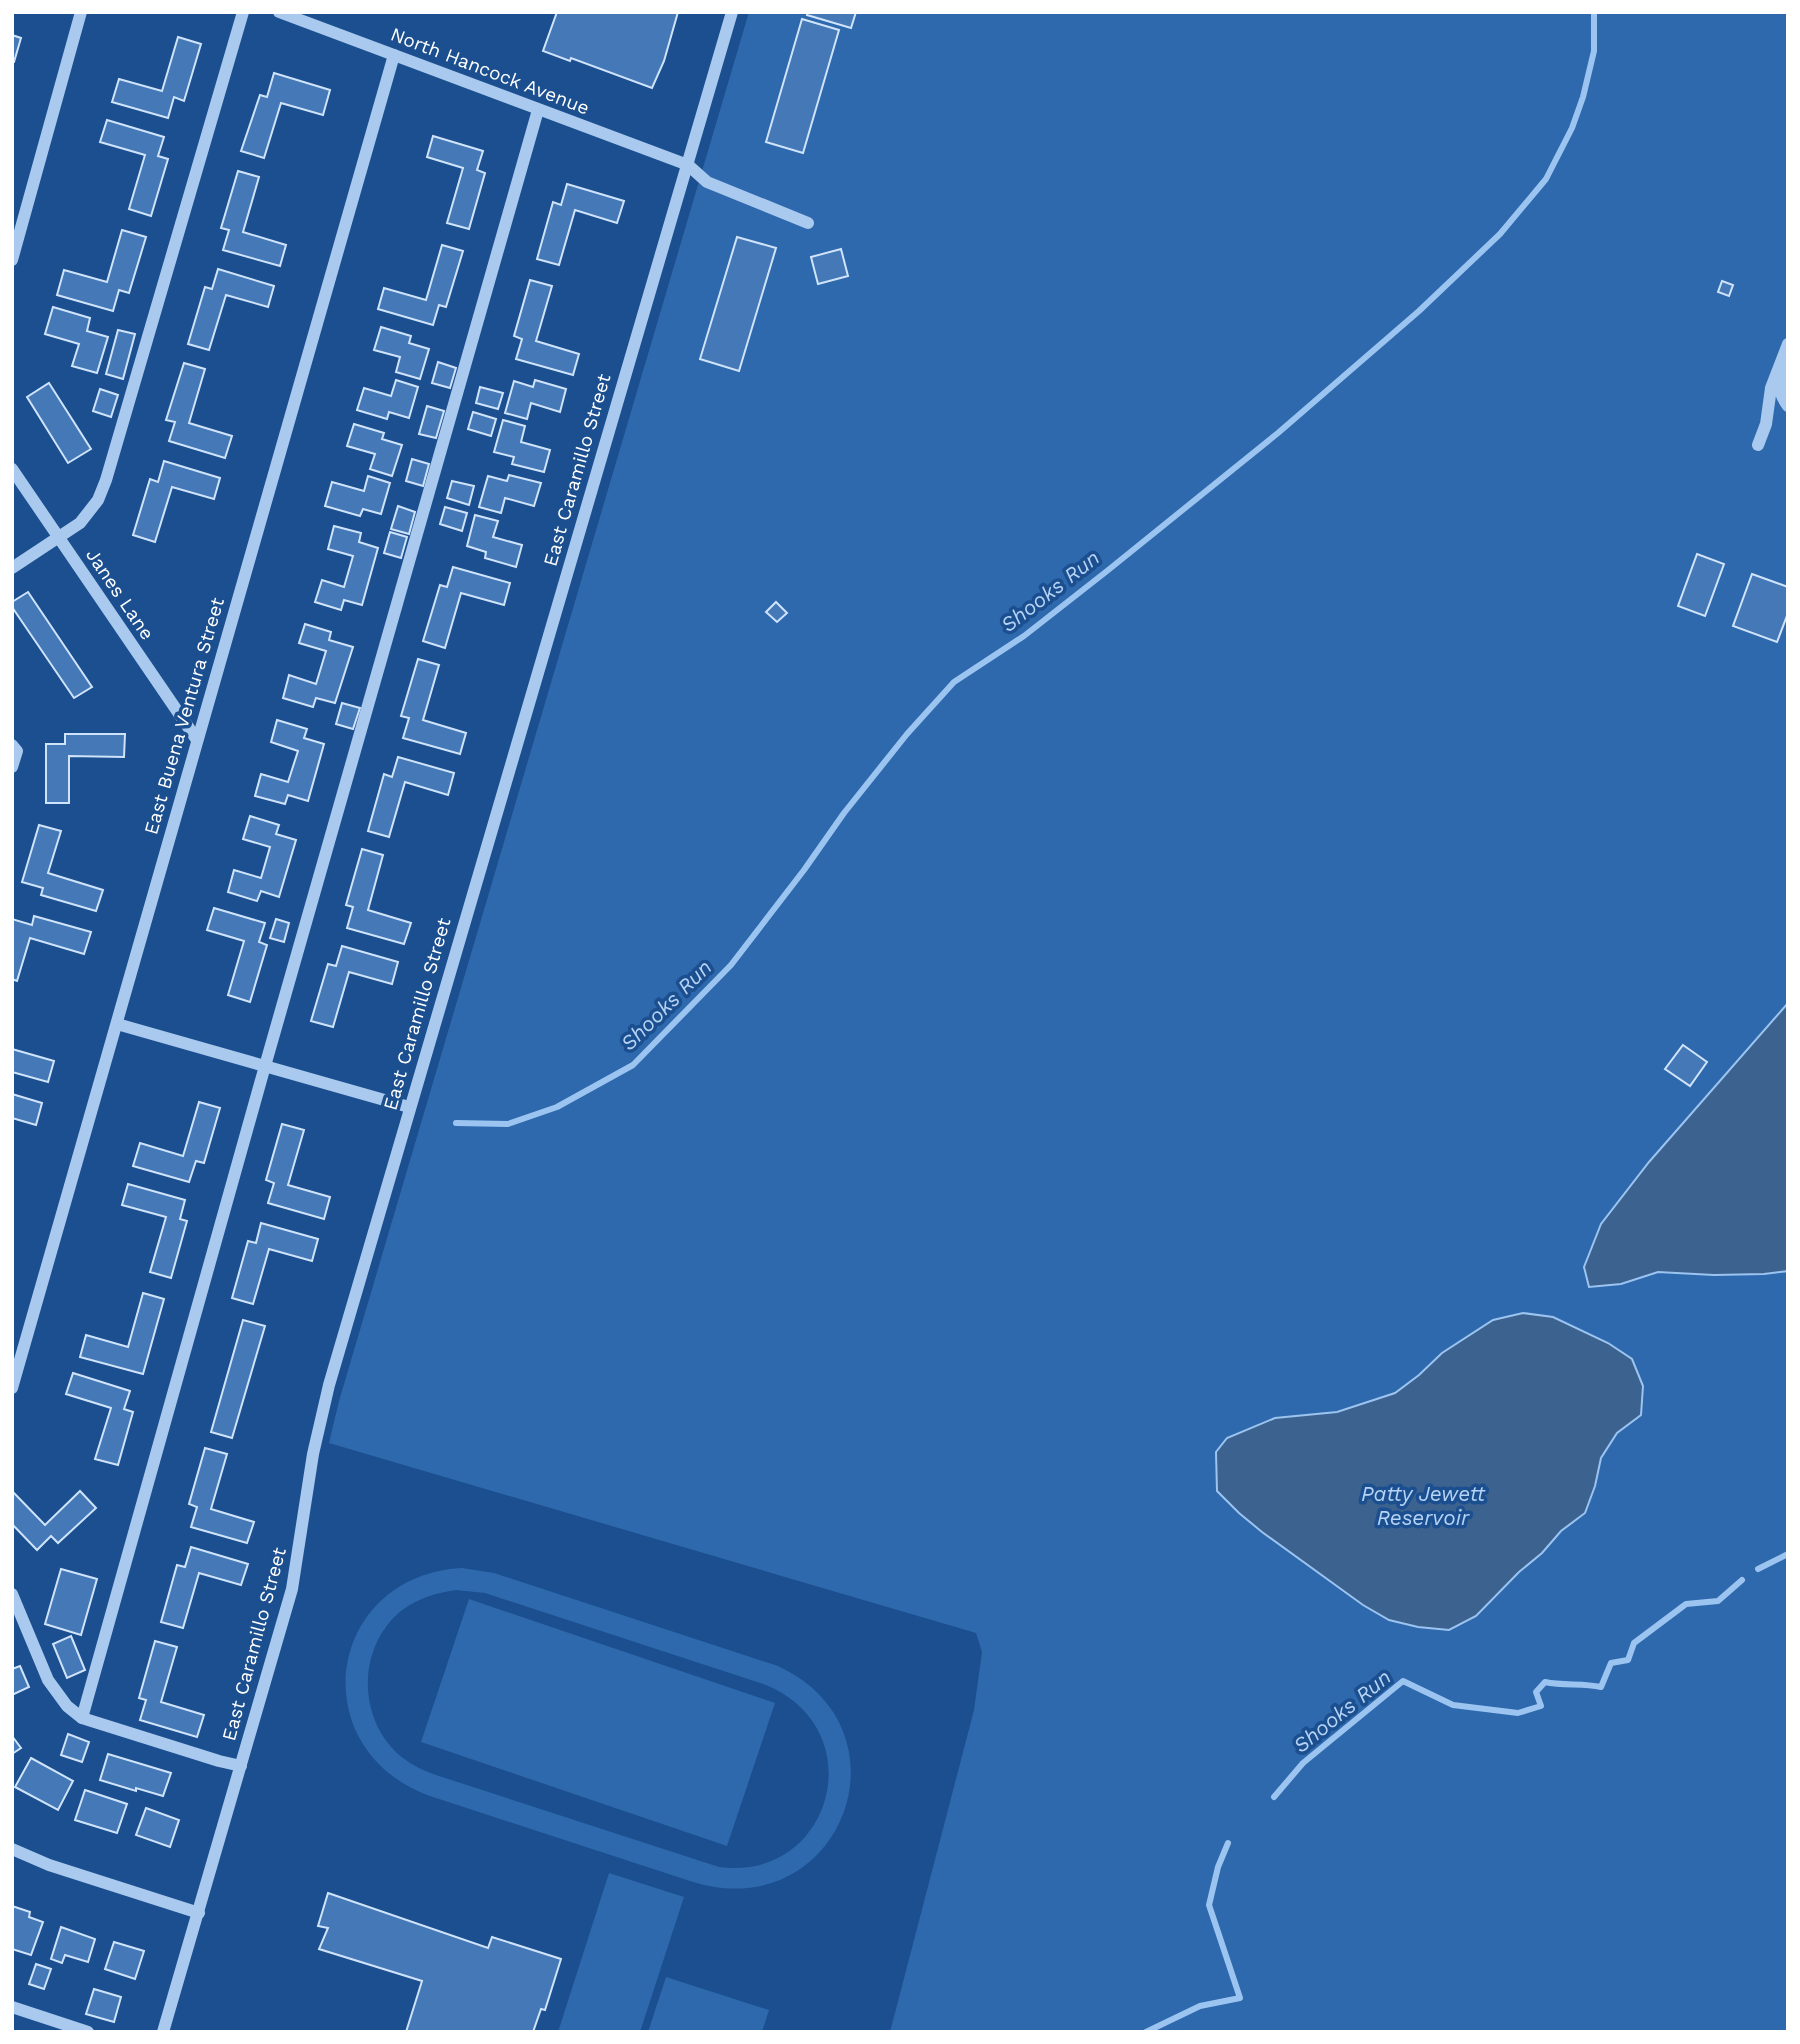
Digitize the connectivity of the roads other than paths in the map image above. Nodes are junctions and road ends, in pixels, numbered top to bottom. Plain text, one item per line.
1 (82, 12) edge
2 (243, 12) edge
3 (279, 12) edge
4 (732, 12) edge
5 (394, 55) junction
6 (538, 110) junction
7 (688, 165) junction
8 (808, 223) dead end
9 (12, 260) edge
10 (1788, 344) edge
11 (1781, 374) edge
12 (1788, 406) edge
13 (1758, 445) dead end
14 (12, 469) edge
15 (58, 537) junction
16 (12, 568) edge
17 (197, 740) junction
18 (12, 745) edge
19 (12, 767) edge
20 (117, 1024) junction
21 (265, 1066) junction
22 (409, 1107) junction
23 (12, 1388) edge
24 (12, 1594) edge
25 (82, 1718) junction
26 (241, 1766) junction
27 (12, 1849) edge
28 (198, 1913) junction
29 (12, 2007) edge
30 (88, 2032) edge
31 (163, 2032) edge

1 - 9 street
2 - 15 street
3 - 5 street, North Hancock Avenue
4 - 7 street, East Caramillo Street
5 - 6 street, North Hancock Avenue
5 - 17 street, East Buena Ventura Street
6 - 7 street, North Hancock Avenue
6 - 21 street
7 - 8 street, North Hancock Avenue
7 - 22 street, East Caramillo Street
10 - 11 street
11 - 12 street
11 - 13 street
14 - 15 street, Janes Lane
15 - 16 street
15 - 17 street, Janes Lane
17 - 20 street, East Buena Ventura Street
18 - 19 street
20 - 21 street
20 - 23 street, East Buena Ventura Street
21 - 22 street
21 - 25 street
22 - 26 street, East Caramillo Street
24 - 25 street
25 - 26 street
26 - 28 street, East Caramillo Street
27 - 28 street
28 - 31 street, East Caramillo Street
29 - 30 street

